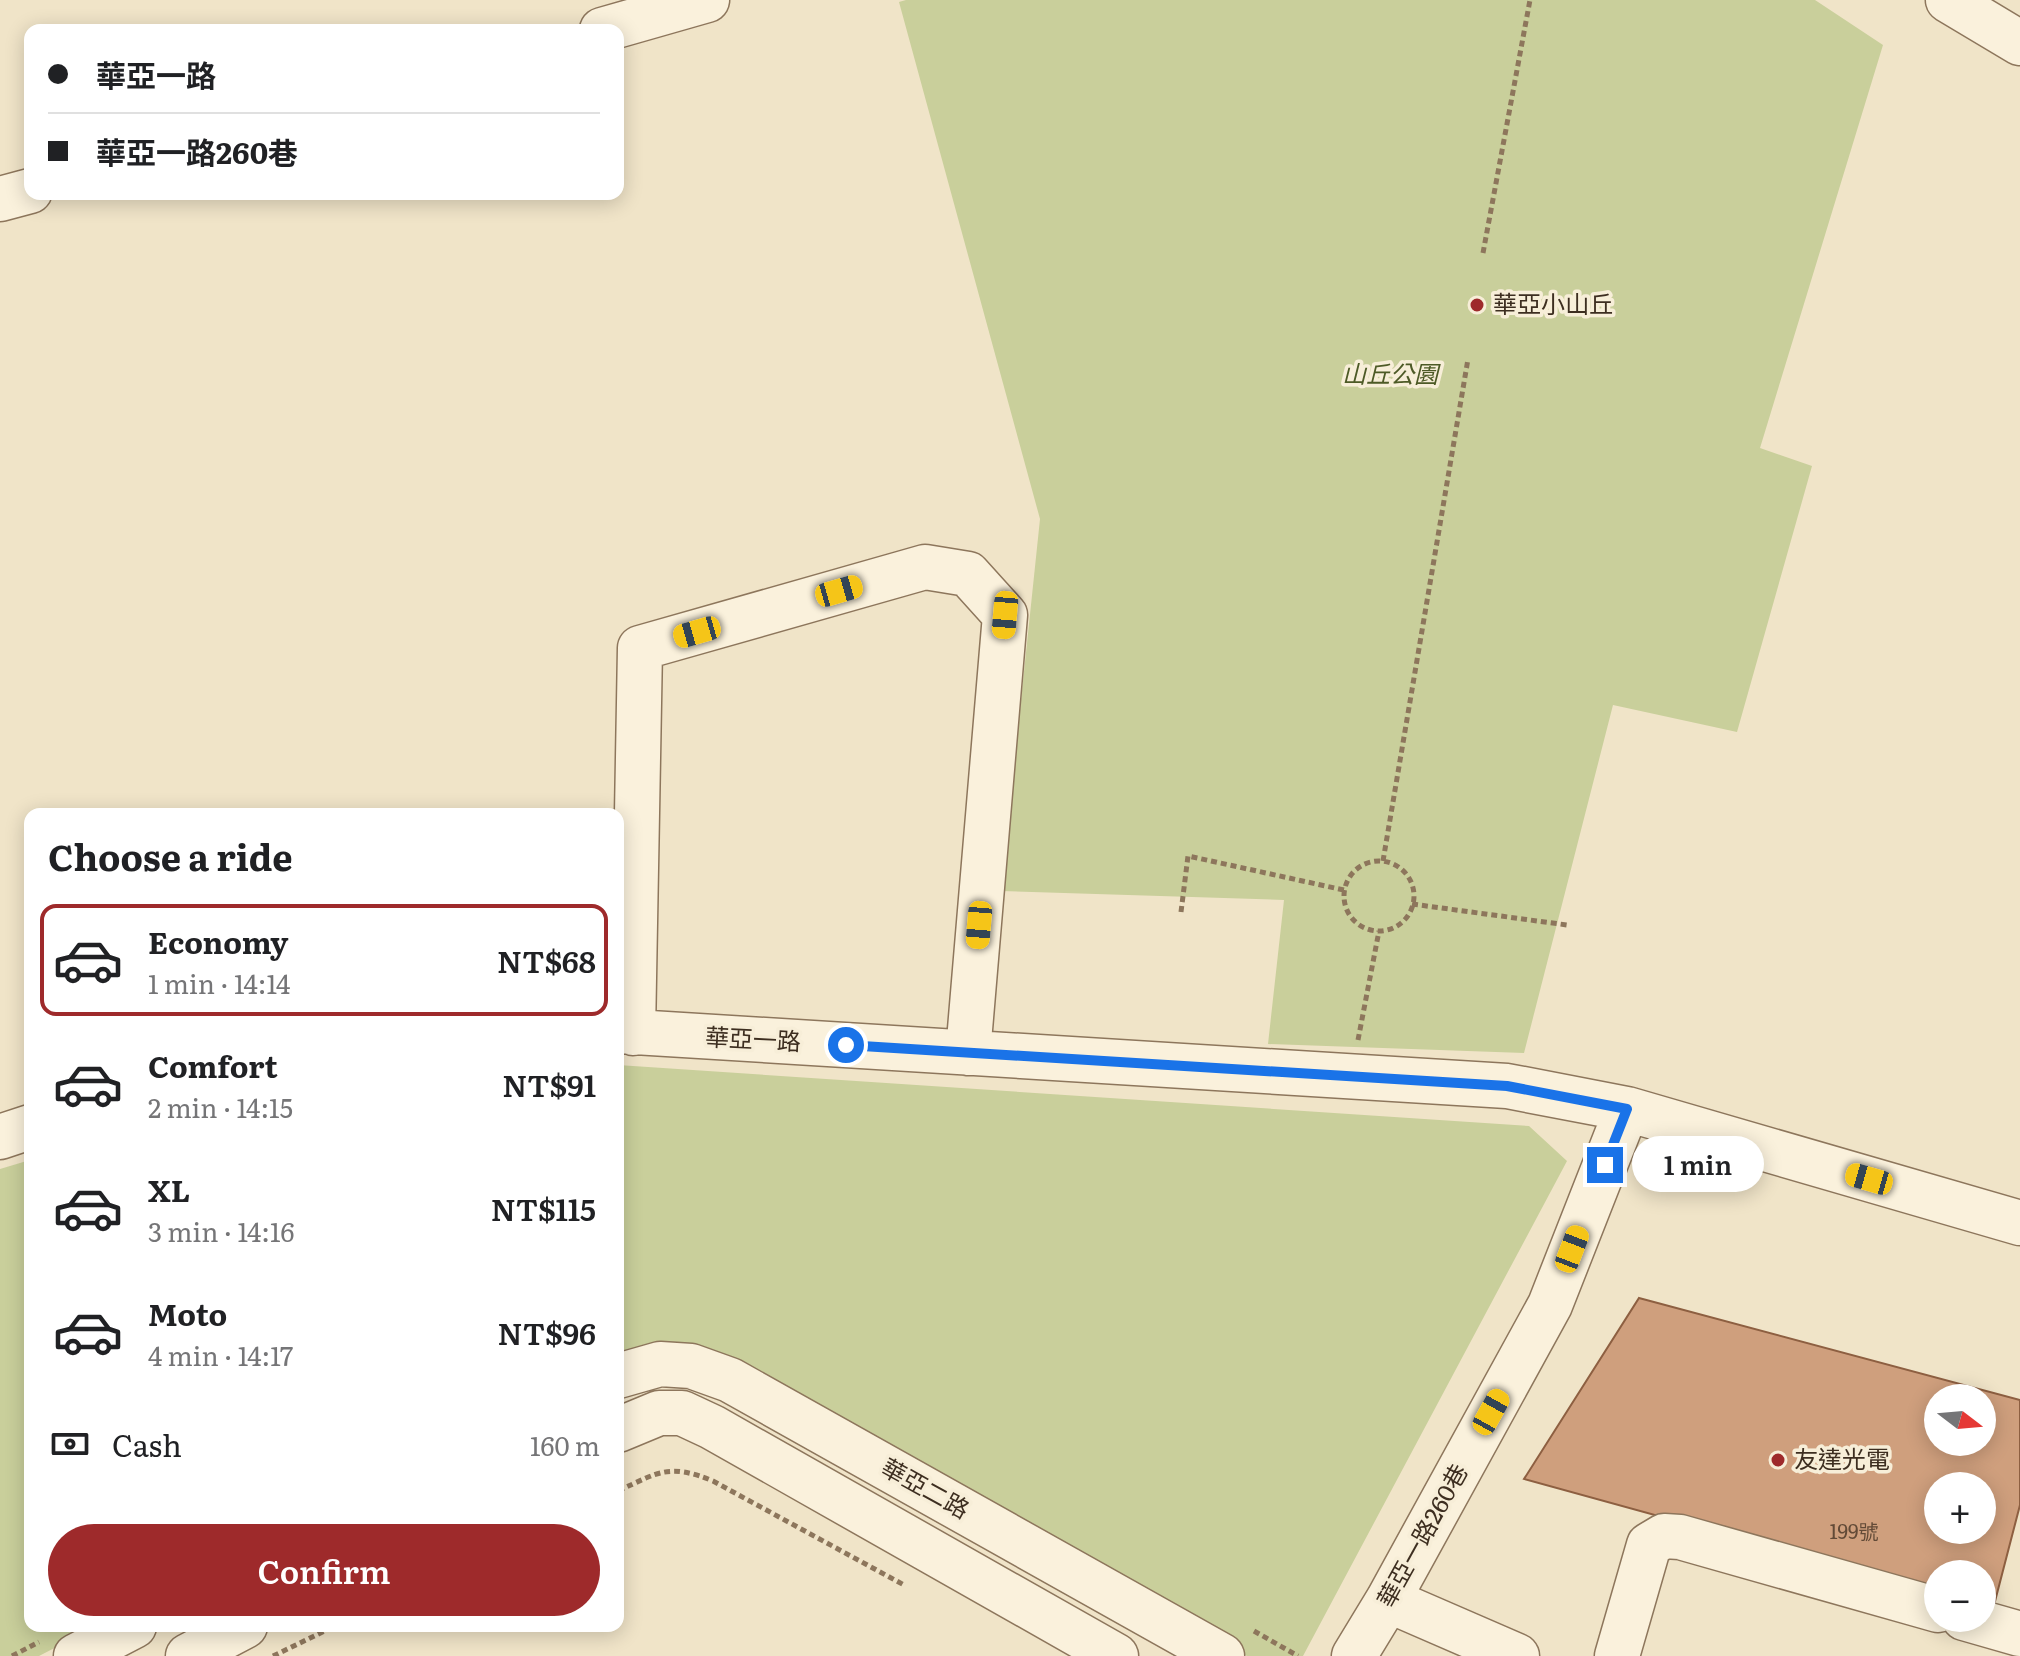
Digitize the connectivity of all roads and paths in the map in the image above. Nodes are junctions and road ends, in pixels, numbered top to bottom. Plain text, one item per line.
1 (707, 0) edge
2 (1530, 0) edge
3 (1948, 0) edge
4 (623, 24) edge
5 (2020, 43) edge
6 (24, 193) edge
7 (0, 199) edge
8 (1483, 253) dead end
9 (1468, 359) dead end
10 (1383, 861) junction
11 (1344, 890) junction
12 (1412, 904) junction
13 (1181, 912) dead end
14 (1567, 925) dead end
15 (1379, 931) junction
16 (625, 1032) edge
17 (1358, 1040) dead end
18 (968, 1053) junction
19 (1627, 1109) junction
20 (24, 1129) edge
21 (0, 1137) edge
22 (2020, 1223) edge
23 (624, 1374) edge
24 (624, 1428) edge
25 (624, 1489) edge
26 (905, 1586) dead end
27 (1388, 1600) junction
28 (1924, 1606) edge
29 (1996, 1627) edge
30 (122, 1632) edge
31 (234, 1632) edge
32 (322, 1632) edge
33 (2020, 1634) edge
34 (76, 1656) edge
35 (188, 1656) edge
36 (272, 1656) edge
37 (1116, 1656) edge
38 (1222, 1656) edge
39 (1354, 1656) edge
40 (1517, 1656) edge
41 (1617, 1656) edge

1 - 4 street
2 - 8 path
3 - 5 street
6 - 7 street
9 - 10 path
10 - 11 path
10 - 12 path
11 - 13 path
11 - 15 path
12 - 14 path
12 - 15 path
15 - 17 path
16 - 18 street, 華亞一路
16 - 18 street
18 - 19 street, 華亞一路
19 - 22 street, 華亞一路
19 - 27 street, 華亞一路260巷
20 - 21 street
23 - 38 street, 華亞二路
24 - 37 street
25 - 26 path
27 - 39 street, 華亞一路260巷
27 - 40 street
28 - 41 street
29 - 33 street
30 - 34 street
31 - 35 street
32 - 36 path

